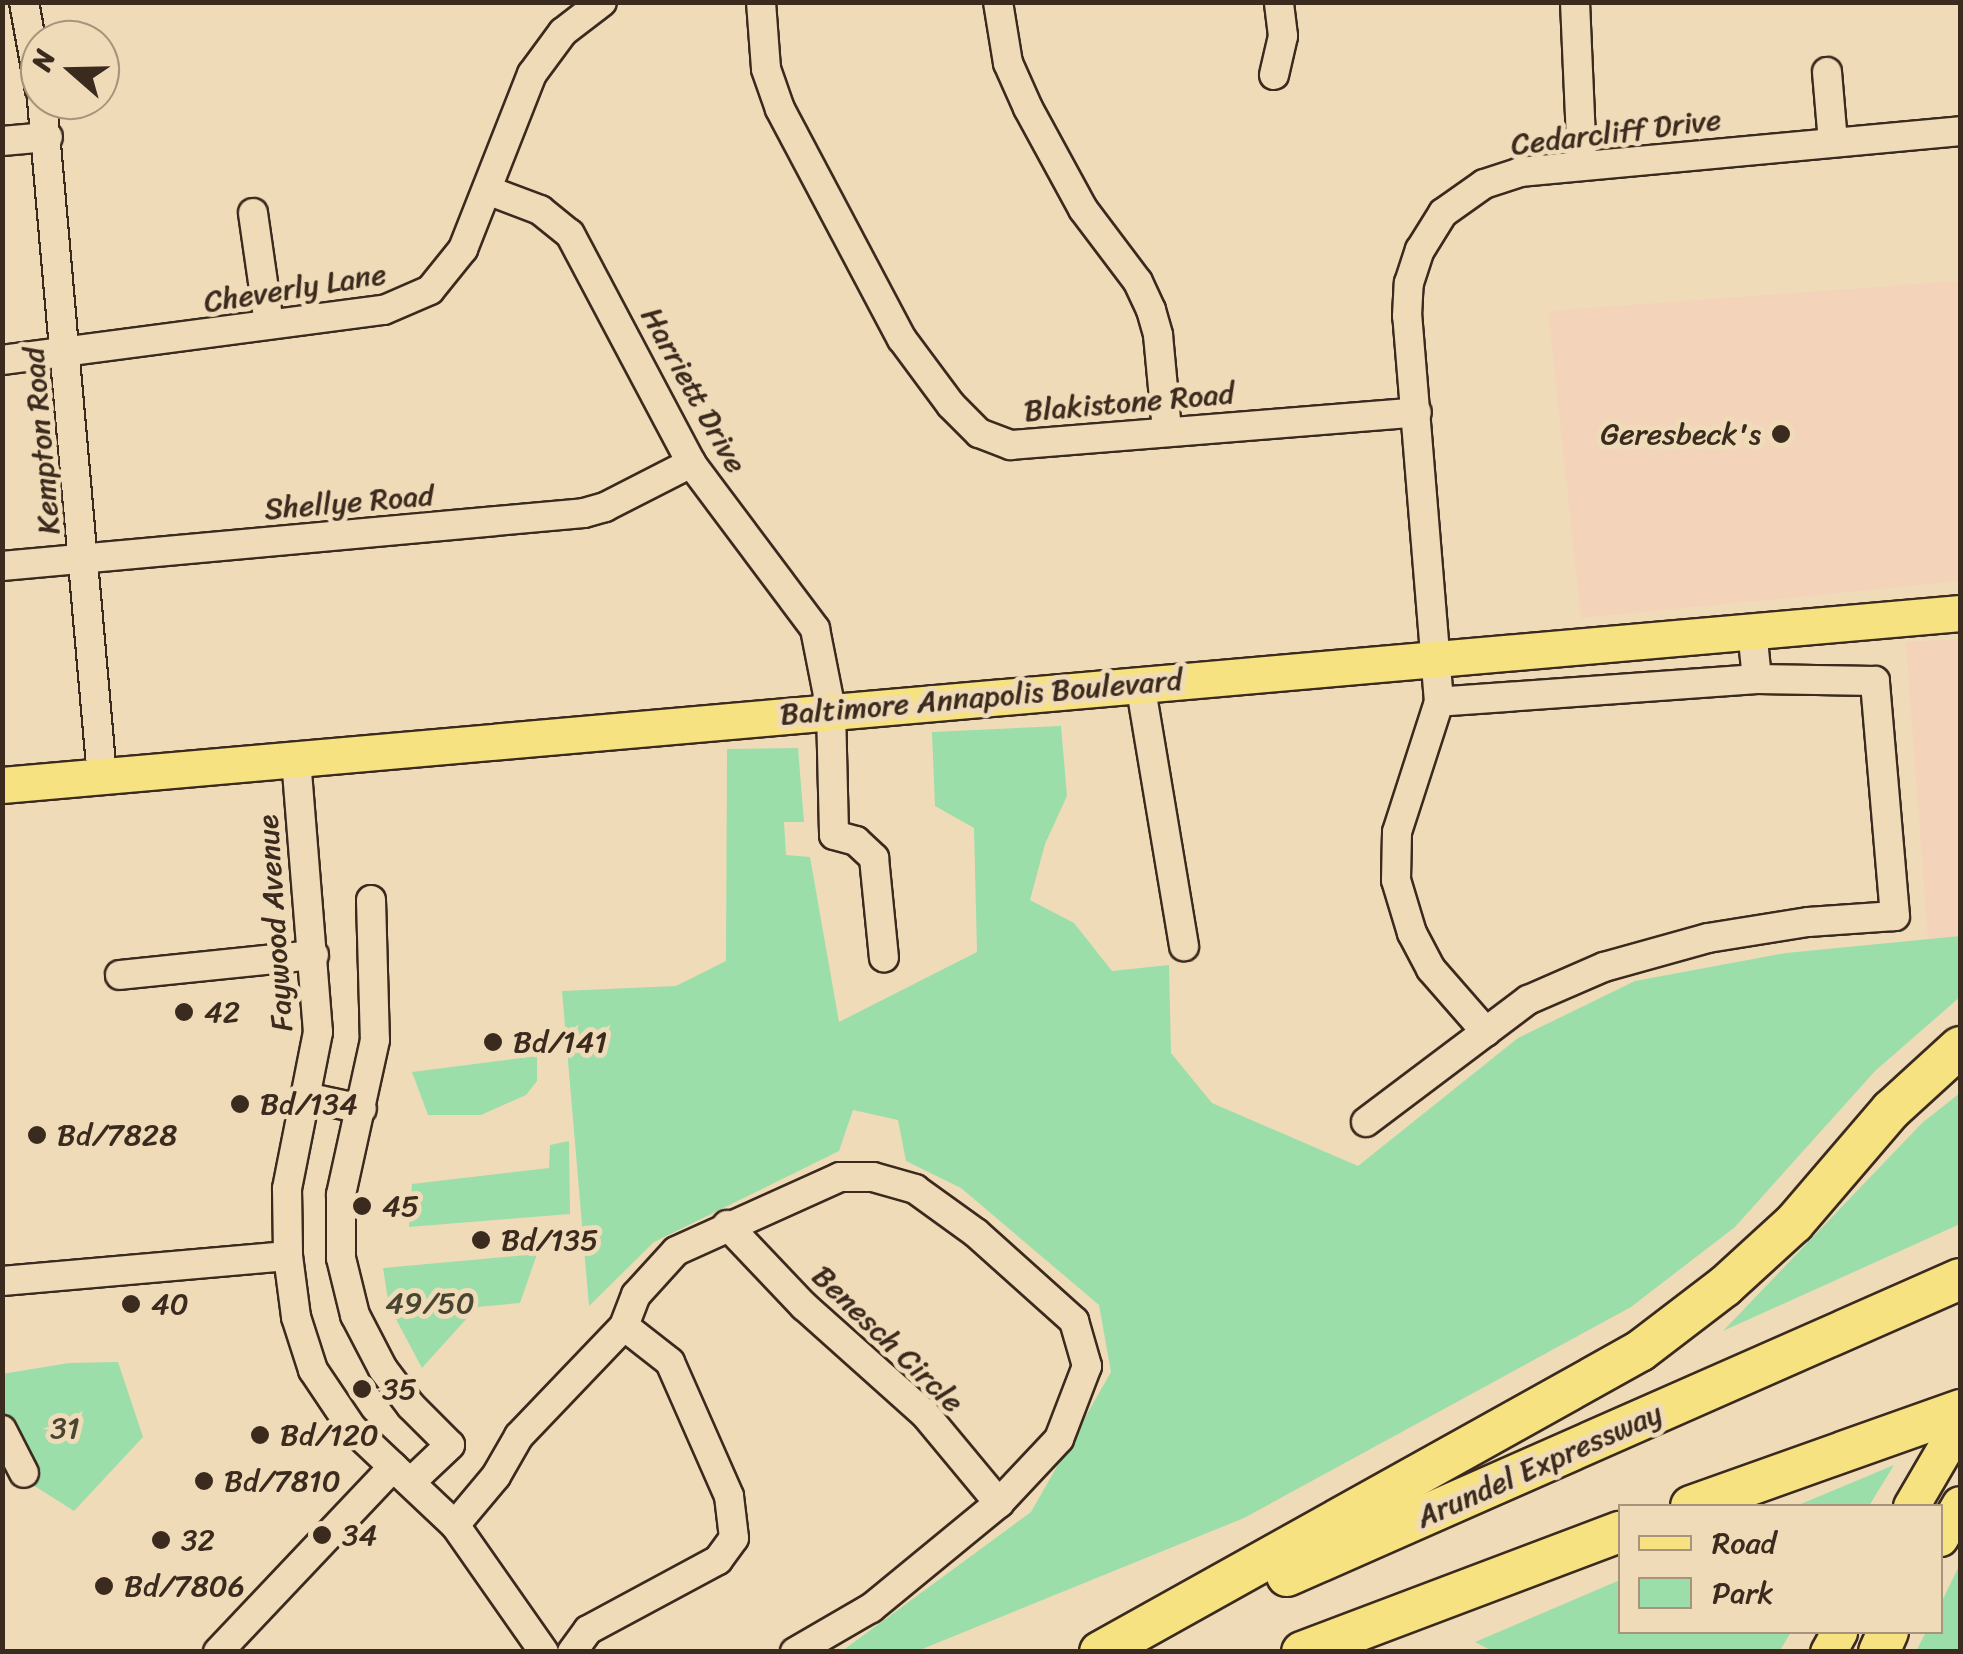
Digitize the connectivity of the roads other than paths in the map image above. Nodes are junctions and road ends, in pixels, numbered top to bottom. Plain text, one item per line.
1 (602, 2) edge
2 (761, 2) edge
3 (998, 2) edge
4 (1279, 2) edge
5 (1575, 2) edge
6 (1827, 72) dead end
7 (1274, 75) dead end
8 (45, 120) edge
9 (1960, 131) edge
10 (48, 137) junction
11 (2, 142) edge
12 (1833, 142) junction
13 (1582, 164) junction
14 (487, 190) junction
15 (252, 213) dead end
16 (269, 324) junction
17 (64, 355) junction
18 (2, 360) edge
19 (1417, 412) junction
20 (1166, 430) junction
21 (690, 463) junction
22 (85, 558) junction
23 (2, 566) edge
24 (1960, 613) edge
25 (1752, 630) junction
26 (1436, 657) junction
27 (1757, 679) junction
28 (1140, 683) junction
29 (1440, 702) junction
30 (831, 710) junction
31 (296, 759) junction
32 (102, 776) junction
33 (2, 785) edge
34 (372, 900) dead end
35 (1184, 946) dead end
36 (314, 955) junction
37 (884, 958) dead end
38 (120, 974) dead end
39 (1486, 1032) junction
40 (1960, 1047) edge
41 (306, 1097) junction
42 (362, 1108) junction
43 (1366, 1122) dead end
44 (727, 1225) junction
45 (288, 1256) junction
46 (1960, 1279) edge
47 (2, 1281) edge
48 (624, 1326) junction
49 (1960, 1410) edge
50 (1960, 1422) edge
51 (2, 1430) edge
52 (24, 1473) dead end
53 (402, 1474) junction
54 (999, 1503) junction
55 (1697, 1504) edge
56 (1912, 1504) edge
57 (1960, 1504) edge
58 (455, 1526) junction
59 (1618, 1533) edge
60 (1943, 1533) edge
61 (218, 1652) edge
62 (544, 1652) edge
63 (572, 1652) edge
64 (795, 1652) edge
65 (1100, 1652) edge
66 (1117, 1652) edge
67 (1302, 1652) edge

1 - 14 street, Cheverly Lane
2 - 20 street, Blakistone Road
3 - 20 street
4 - 7 street
5 - 13 street
6 - 12 street
8 - 10 street, Kempton Road
9 - 12 street, Cedarcliff Drive
10 - 11 street
10 - 17 street, Kempton Road
12 - 13 street, Cedarcliff Drive
13 - 19 street, Cedarcliff Drive
14 - 16 street, Cheverly Lane
14 - 21 street, Harriett Drive
15 - 16 street
16 - 17 street, Cheverly Lane
17 - 18 street, Cheverly Lane
17 - 22 street, Kempton Road
19 - 20 street, Blakistone Road
19 - 26 street, Cedarcliff Drive
21 - 22 street, Shellye Road
21 - 30 street, Harriett Drive
22 - 23 street, Shellye Road
22 - 32 street, Kempton Road
24 - 25 main road, Baltimore Annapolis Boulevard
25 - 26 main road, Baltimore Annapolis Boulevard
25 - 27 street
26 - 28 main road, Baltimore Annapolis Boulevard
26 - 29 street, Cedarcliff Drive
27 - 29 street
27 - 39 street
28 - 30 main road, Baltimore Annapolis Boulevard
28 - 35 street
29 - 39 street
30 - 31 main road, Baltimore Annapolis Boulevard
30 - 37 street, Harriett Drive
31 - 32 main road, Baltimore Annapolis Boulevard
31 - 36 street, Faywood Avenue
32 - 33 main road, Baltimore Annapolis Boulevard
34 - 42 street
36 - 38 street
36 - 41 street, Faywood Avenue
39 - 43 street
40 - 65 highway
41 - 42 street
41 - 45 street, Faywood Avenue
42 - 53 street
44 - 48 street
44 - 54 street, Benesch Circle
44 - 54 street
45 - 47 street
45 - 53 street, Faywood Avenue
46 - 66 highway, Arundel Expressway
48 - 58 street
48 - 63 street
49 - 55 highway
50 - 56 main road
51 - 52 street
53 - 58 street, Faywood Avenue
53 - 61 street
54 - 64 street
57 - 60 main road
58 - 62 street, Faywood Avenue
59 - 67 highway

